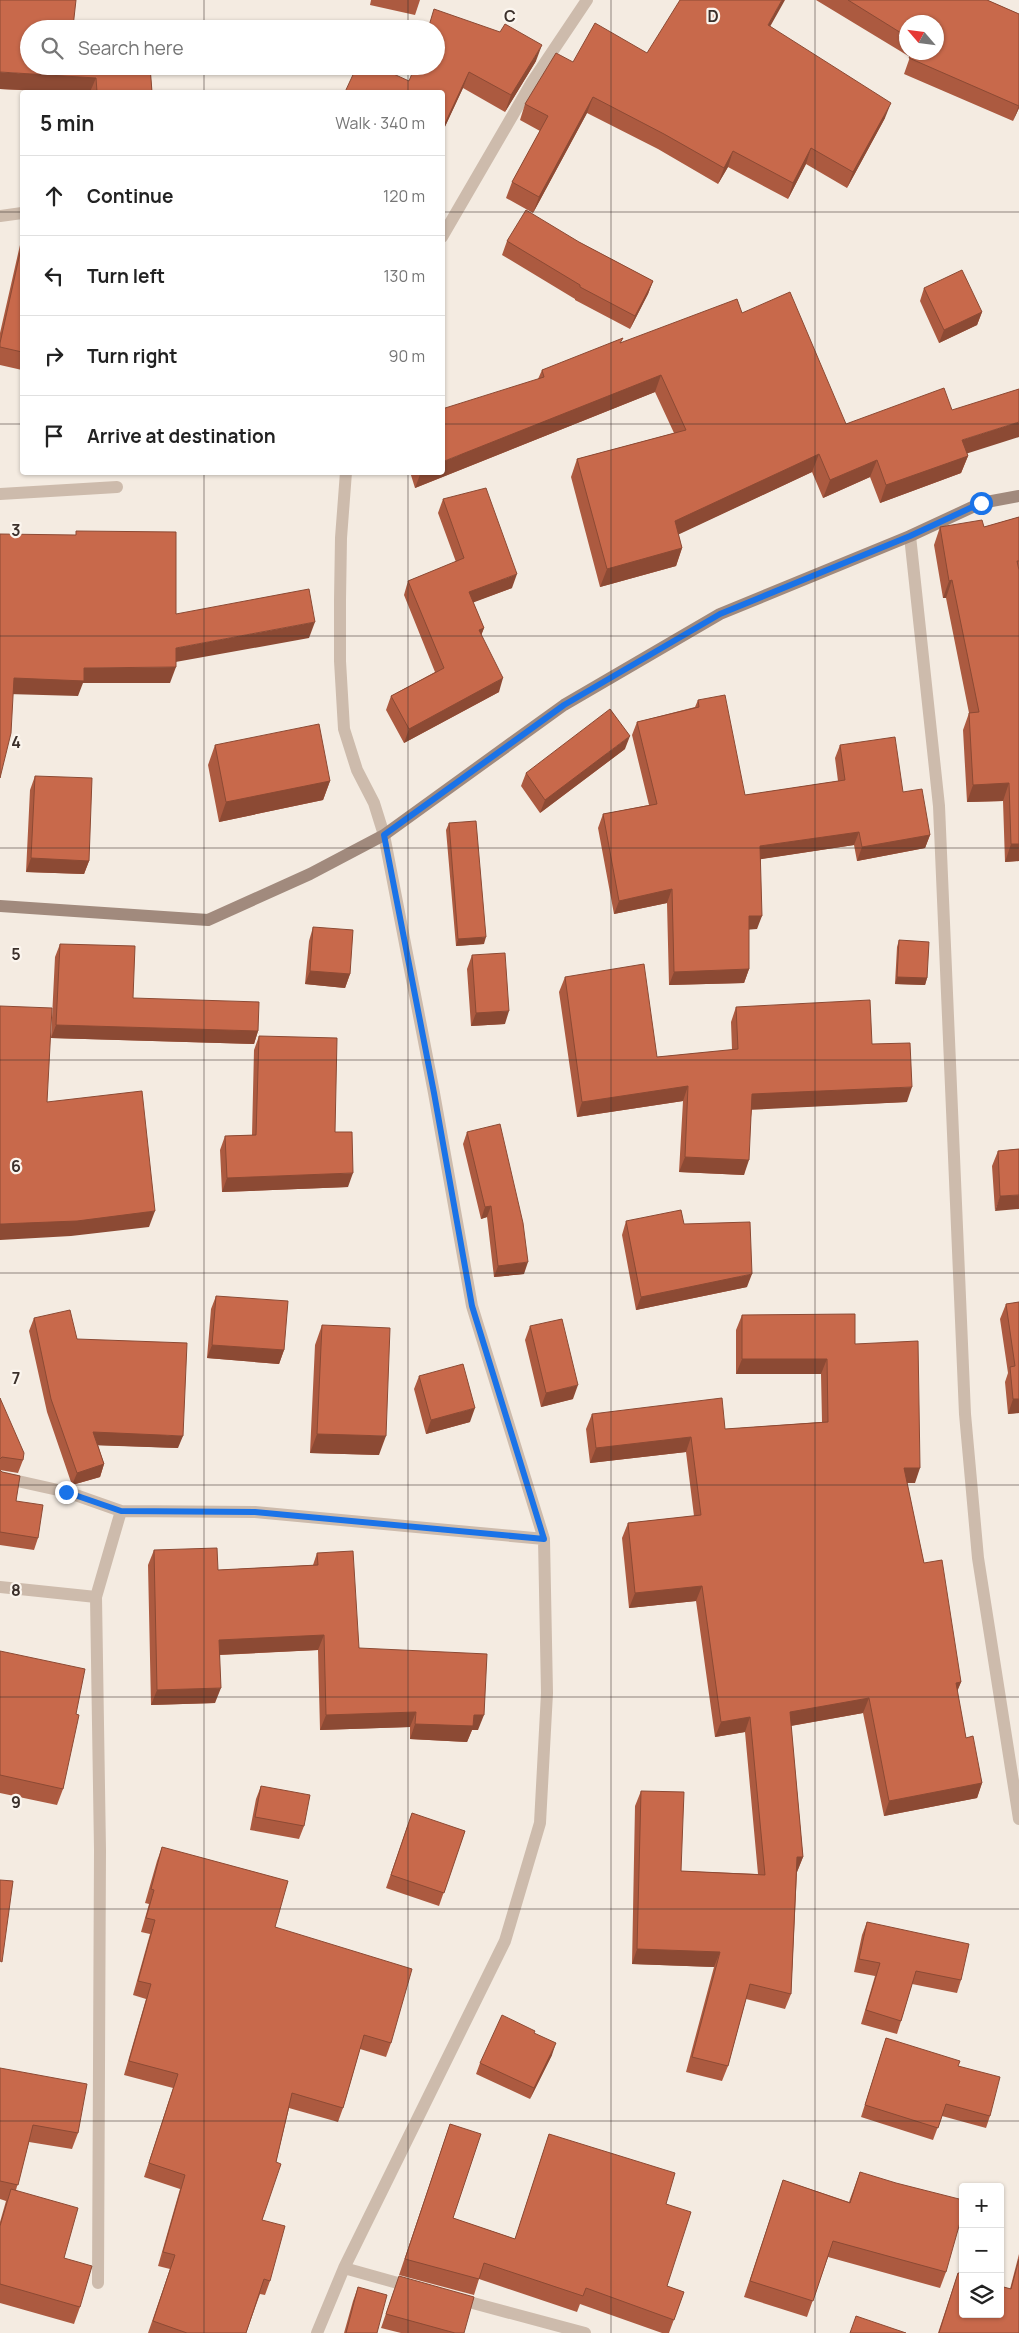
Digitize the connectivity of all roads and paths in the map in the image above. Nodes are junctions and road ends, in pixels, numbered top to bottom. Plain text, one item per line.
1 (587, 0) edge
2 (20, 213) edge
3 (0, 216) edge
4 (445, 232) edge
5 (346, 475) edge
6 (117, 486) dead end
7 (0, 494) edge
8 (1019, 496) edge
9 (910, 536) junction
10 (384, 835) junction
11 (0, 906) edge
12 (0, 1477) edge
13 (121, 1511) junction
14 (544, 1539) junction
15 (0, 1587) edge
16 (96, 1597) junction
17 (1019, 1819) edge
18 (344, 2268) junction
19 (98, 2283) dead end
20 (421, 2289) edge
21 (450, 2297) edge
22 (317, 2333) edge
23 (585, 2333) edge

1 - 4 street
2 - 3 street
5 - 10 street
6 - 7 street
8 - 9 street
9 - 10 street
9 - 17 street
10 - 11 street
10 - 14 street
12 - 13 street
13 - 14 street
13 - 16 street
14 - 18 street
15 - 16 street
16 - 19 street
18 - 20 street
18 - 22 street
21 - 23 street

